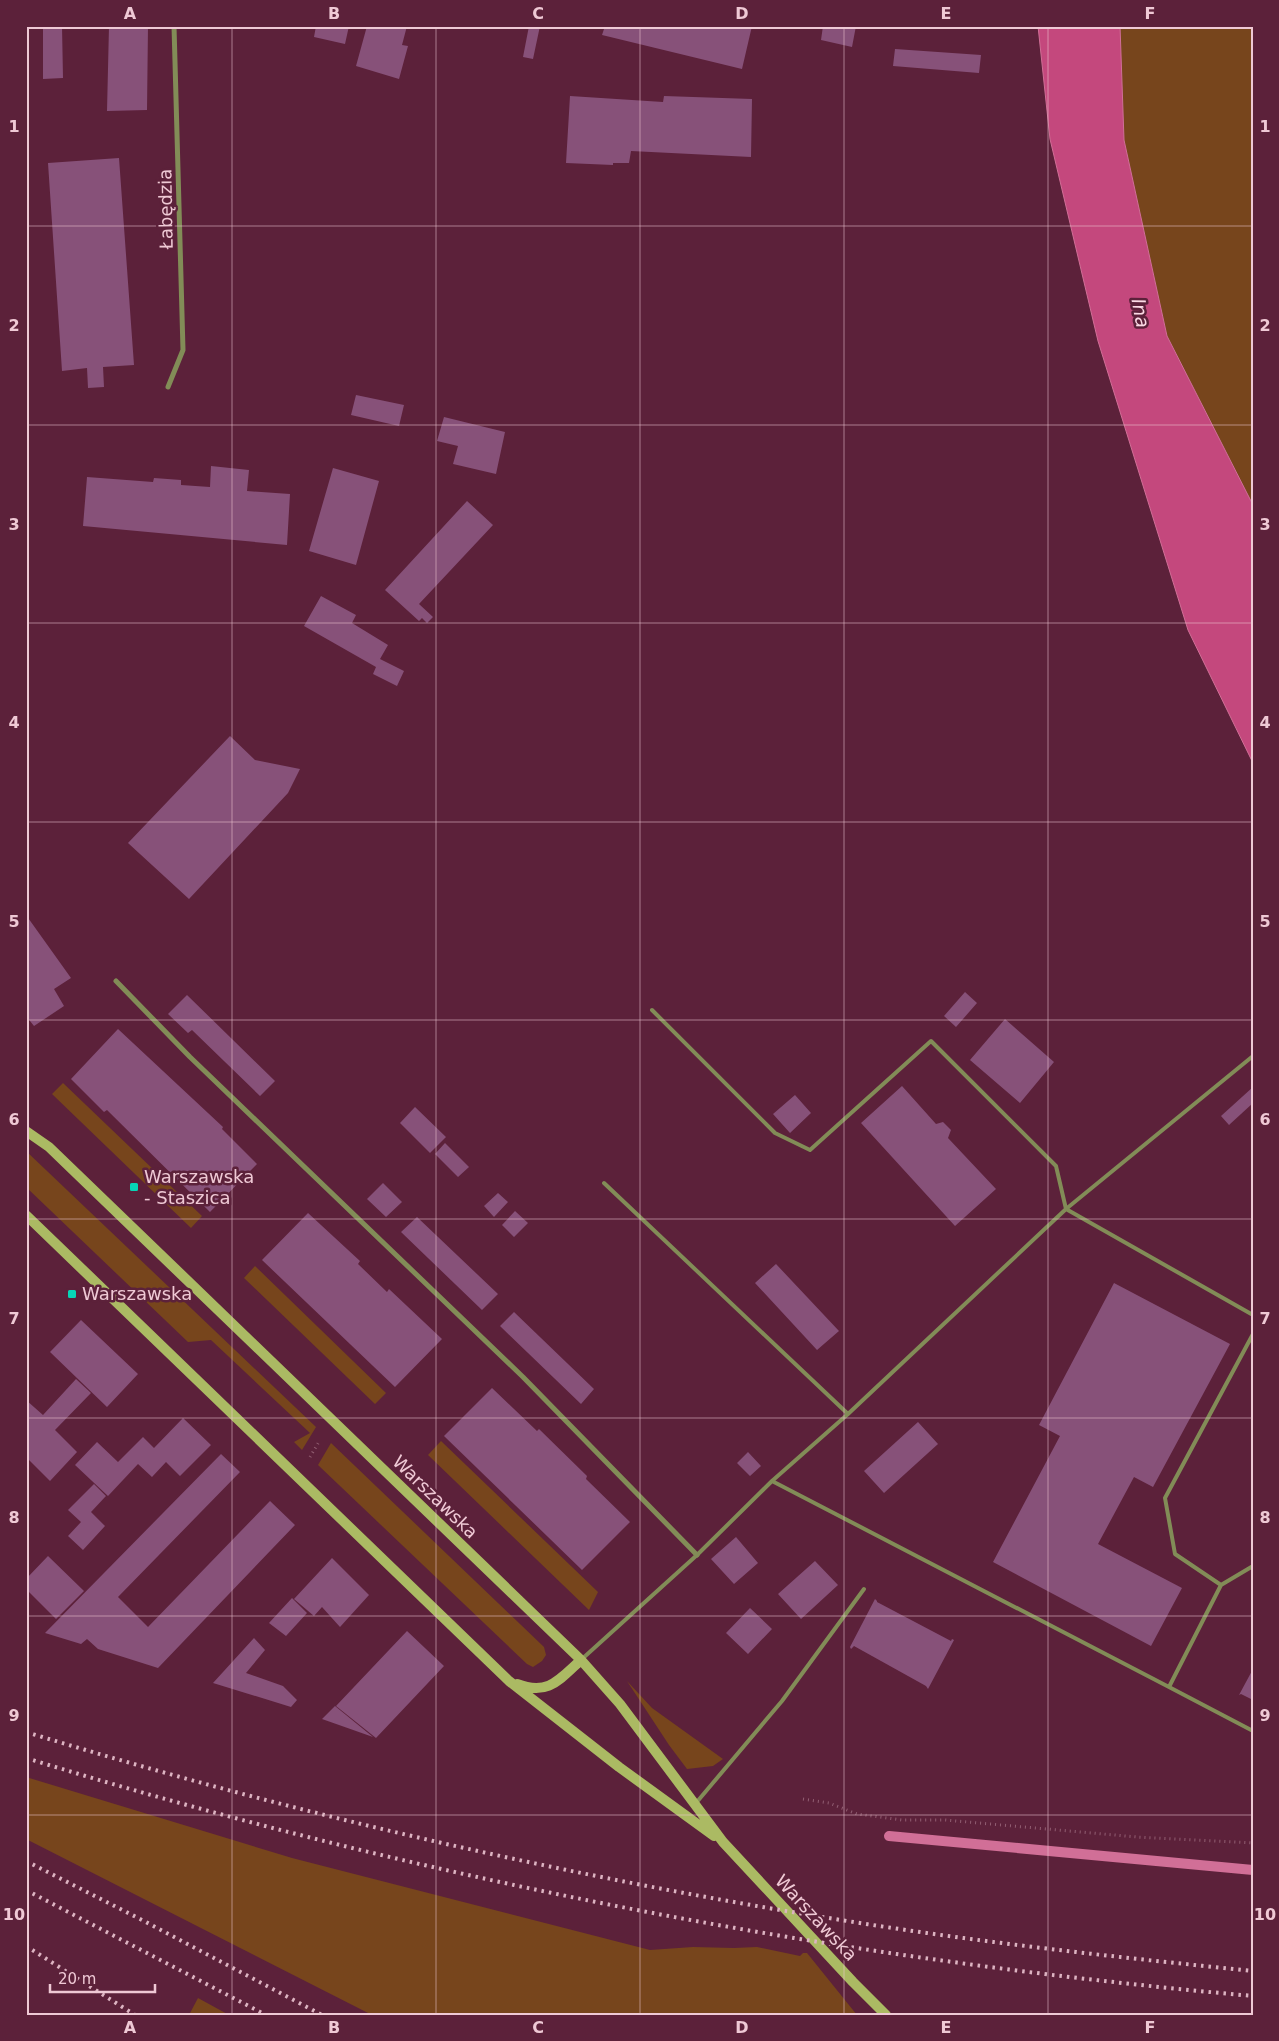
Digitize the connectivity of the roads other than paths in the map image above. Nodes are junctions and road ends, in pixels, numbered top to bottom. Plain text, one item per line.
1 (174, 26) edge
2 (168, 387) dead end
3 (116, 981) dead end
4 (652, 1010) dead end
5 (1253, 1056) edge
6 (26, 1123) edge
7 (26, 1131) edge
8 (49, 1147) junction
9 (604, 1184) dead end
10 (1066, 1208) junction
11 (26, 1215) edge
12 (1253, 1315) edge
13 (1253, 1334) edge
14 (848, 1414) junction
15 (772, 1481) junction
16 (698, 1555) junction
17 (1253, 1566) edge
18 (1221, 1585) junction
19 (864, 1589) dead end
20 (581, 1660) junction
21 (509, 1681) junction
22 (1170, 1687) junction
23 (1253, 1731) edge
24 (695, 1804) junction
25 (723, 1842) junction
26 (886, 2015) edge

1 - 2 street, Łabędzia
3 - 16 street
4 - 10 lane
5 - 10 lane
6 - 8 main road
7 - 8 main road, Warszawska
8 - 20 main road, Warszawska
9 - 14 lane
10 - 12 lane
10 - 14 lane
11 - 21 main road, Warszawska
13 - 18 lane
14 - 15 lane
15 - 16 lane
15 - 22 lane
16 - 20 lane
17 - 18 lane
18 - 22 lane
19 - 24 lane
20 - 21 main road, Warszawska
20 - 24 main road, Warszawska
21 - 25 main road, Warszawska
22 - 23 lane
24 - 25 main road, Warszawska
25 - 26 main road, Warszawska

